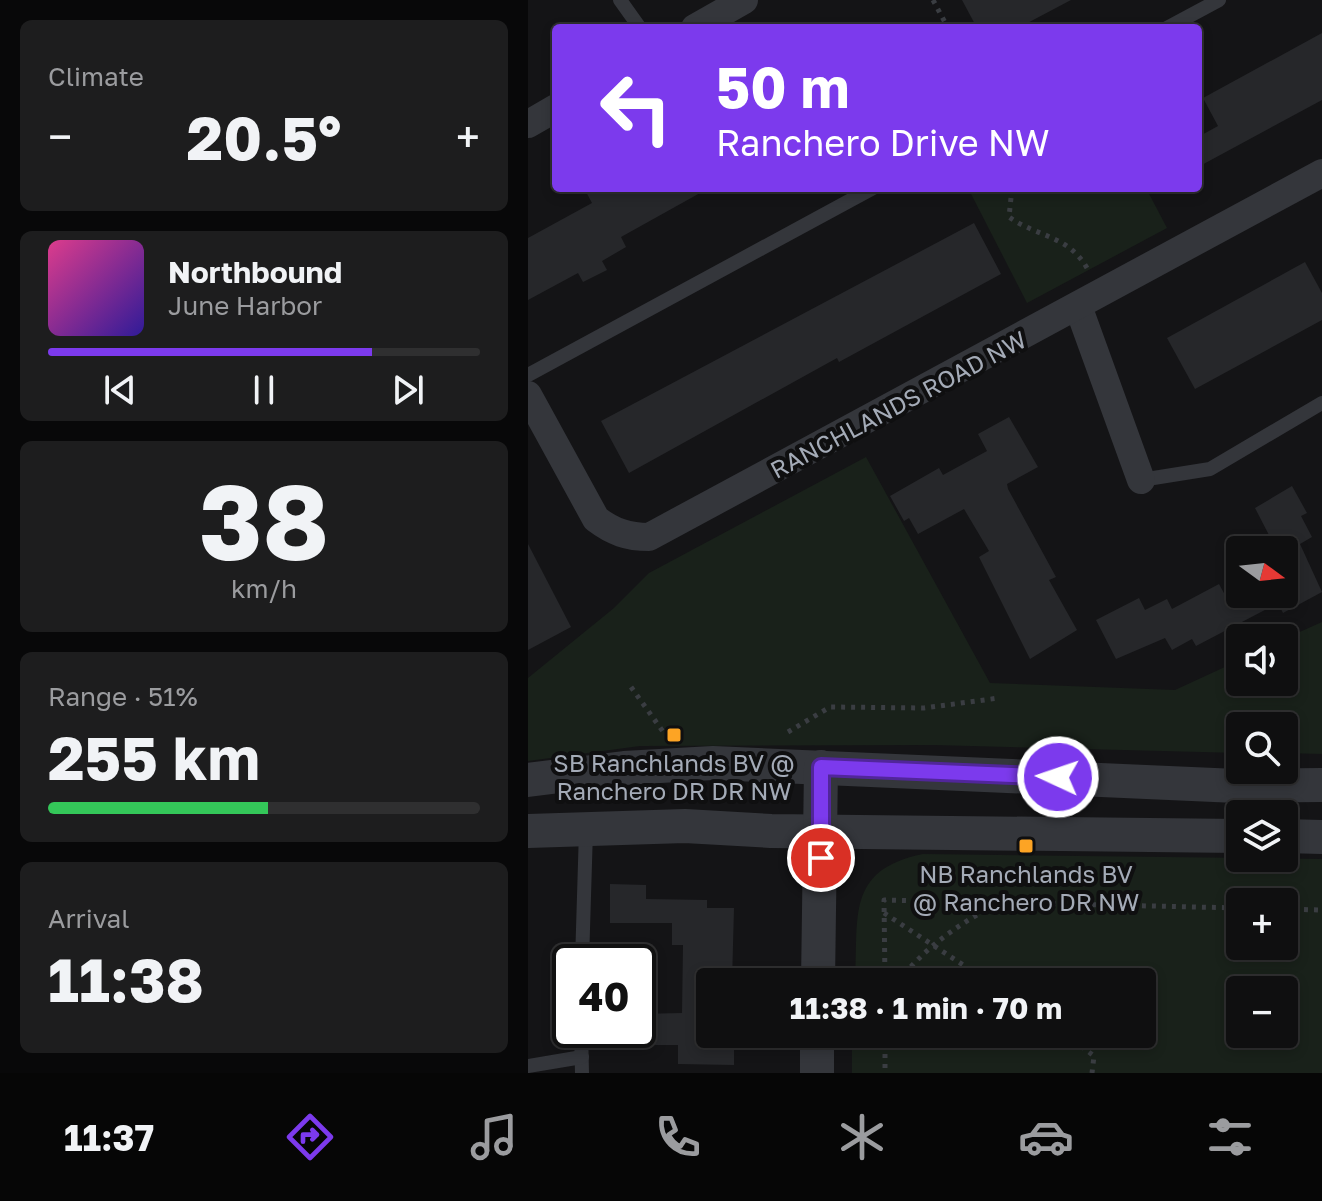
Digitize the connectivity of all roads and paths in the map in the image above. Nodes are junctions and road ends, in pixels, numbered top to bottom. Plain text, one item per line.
1 (620, 0) edge
2 (744, 0) edge
3 (933, 0) edge
4 (1219, 0) edge
5 (637, 24) edge
6 (702, 24) edge
7 (946, 24) edge
8 (1174, 24) edge
9 (552, 110) edge
10 (528, 124) edge
11 (1322, 173) edge
12 (866, 192) edge
13 (1012, 192) edge
14 (1104, 291) junction
15 (1078, 306) junction
16 (528, 375) edge
17 (528, 395) edge
18 (1322, 403) edge
19 (1141, 480) joint
20 (631, 687) dead end
21 (999, 698) dead end
22 (784, 735) dead end
23 (669, 740) dead end
24 (821, 767) junction
25 (528, 780) edge
26 (1322, 785) edge
27 (586, 827) junction
28 (822, 830) junction
29 (528, 831) edge
30 (1226, 836) edge
31 (1298, 836) edge
32 (1322, 837) edge
33 (1000, 902) junction
34 (1226, 908) edge
35 (1298, 909) edge
36 (1322, 910) edge
37 (884, 913) junction
38 (583, 944) edge
39 (935, 945) junction
40 (818, 968) edge
41 (885, 968) edge
42 (912, 968) edge
43 (969, 968) edge
44 (582, 1048) edge
45 (817, 1048) edge
46 (885, 1048) edge
47 (1083, 1048) edge
48 (582, 1057) junction
49 (528, 1066) edge
50 (582, 1073) edge
51 (817, 1073) edge
52 (885, 1073) edge
53 (1092, 1073) edge

1 - 5 lane
2 - 6 street
3 - 7 path
4 - 8 lane
9 - 10 street
11 - 14 street, RANCHLANDS ROAD NW
12 - 16 lane
13 - 14 path
14 - 15 street, RANCHLANDS ROAD NW
15 - 17 street, RANCHLANDS ROAD NW
15 - 19 street
18 - 19 lane
20 - 23 path
21 - 22 path
24 - 25 street
24 - 26 street
24 - 28 street
27 - 28 street
27 - 29 street
27 - 38 lane
28 - 30 street
28 - 40 street
31 - 32 street
33 - 34 path
33 - 37 path
33 - 39 path
35 - 36 path
37 - 39 path
37 - 41 path
39 - 42 path
39 - 43 path
44 - 48 lane
45 - 51 street
46 - 52 path
47 - 53 path
48 - 49 lane
48 - 50 lane

